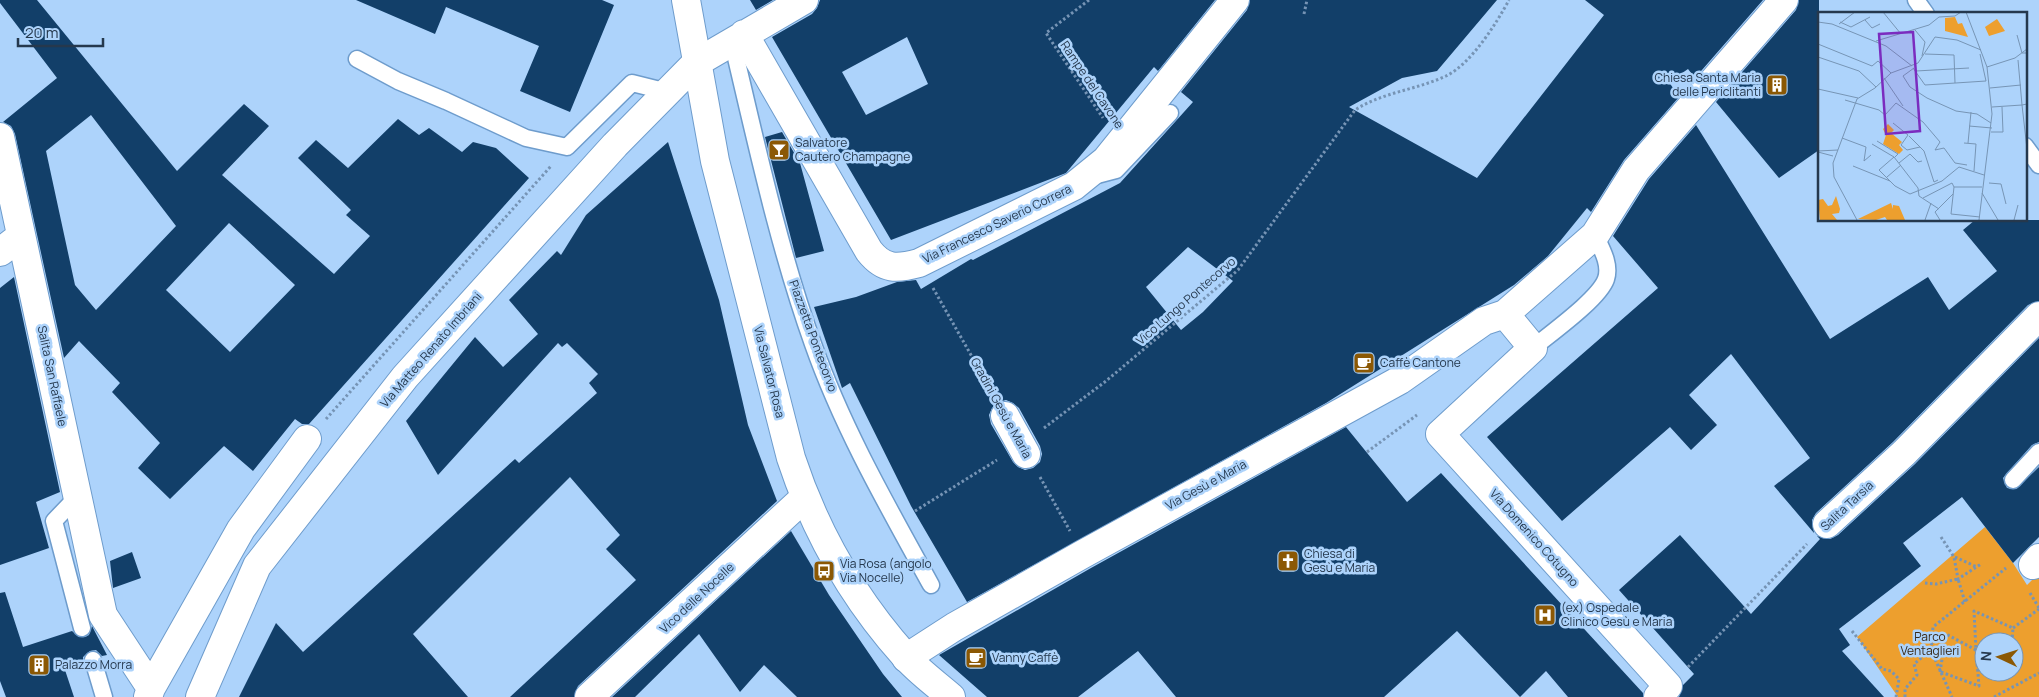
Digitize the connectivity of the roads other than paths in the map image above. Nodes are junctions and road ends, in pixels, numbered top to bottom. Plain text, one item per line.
1 (686, 0) edge
2 (804, 0) edge
3 (1235, 0) edge
4 (1784, 0) edge
5 (1916, 0) edge
6 (1925, 12) edge
7 (738, 38) junction
8 (357, 59) dead end
9 (696, 64) junction
10 (668, 92) junction
11 (1170, 113) dead end
12 (0, 138) edge
13 (2026, 147) edge
14 (2039, 164) edge
15 (1088, 177) junction
16 (1595, 235) junction
17 (10, 244) edge
18 (1506, 314) junction
19 (2039, 316) edge
20 (1533, 348) junction
21 (1005, 416) road end
22 (307, 439) road end
23 (1024, 449) road end
24 (2039, 452) edge
25 (2013, 480) dead end
26 (804, 498) junction
27 (1827, 524) road end
28 (931, 586) dead end
29 (906, 658) junction
30 (93, 660) dead end
31 (150, 692) edge
32 (1663, 692) edge
33 (104, 697) edge
34 (200, 697) edge
35 (589, 697) edge
36 (951, 697) edge

1 - 9 street, Via Salvator Rosa
2 - 7 street, Via Matteo Renato Imbriani
3 - 15 street, Via Francesco Saverio Correra
4 - 16 street
5 - 6 lane
7 - 9 street, Via Matteo Renato Imbriani
7 - 15 street, Via Francesco Saverio Correra
7 - 28 lane, Piazzetta Pontecorvo
8 - 10 lane
9 - 10 street, Via Matteo Renato Imbriani
9 - 26 street, Via Salvator Rosa
10 - 34 street, Via Matteo Renato Imbriani
11 - 15 lane
12 - 17 street, Salita San Raffaele
13 - 14 lane
16 - 18 street
16 - 20 lane
17 - 31 street, Salita San Raffaele
18 - 20 street
18 - 29 street, Via Gesù e Maria
19 - 27 street, Salita Tarsia
20 - 32 street, Via Domenico Cotugno
21 - 23 street, Gradini Gesù e Maria
22 - 31 street
24 - 25 lane
26 - 29 street, Via Salvator Rosa
26 - 35 street, Vico delle Nocelle
29 - 36 street, Via Salvator Rosa
30 - 33 lane

